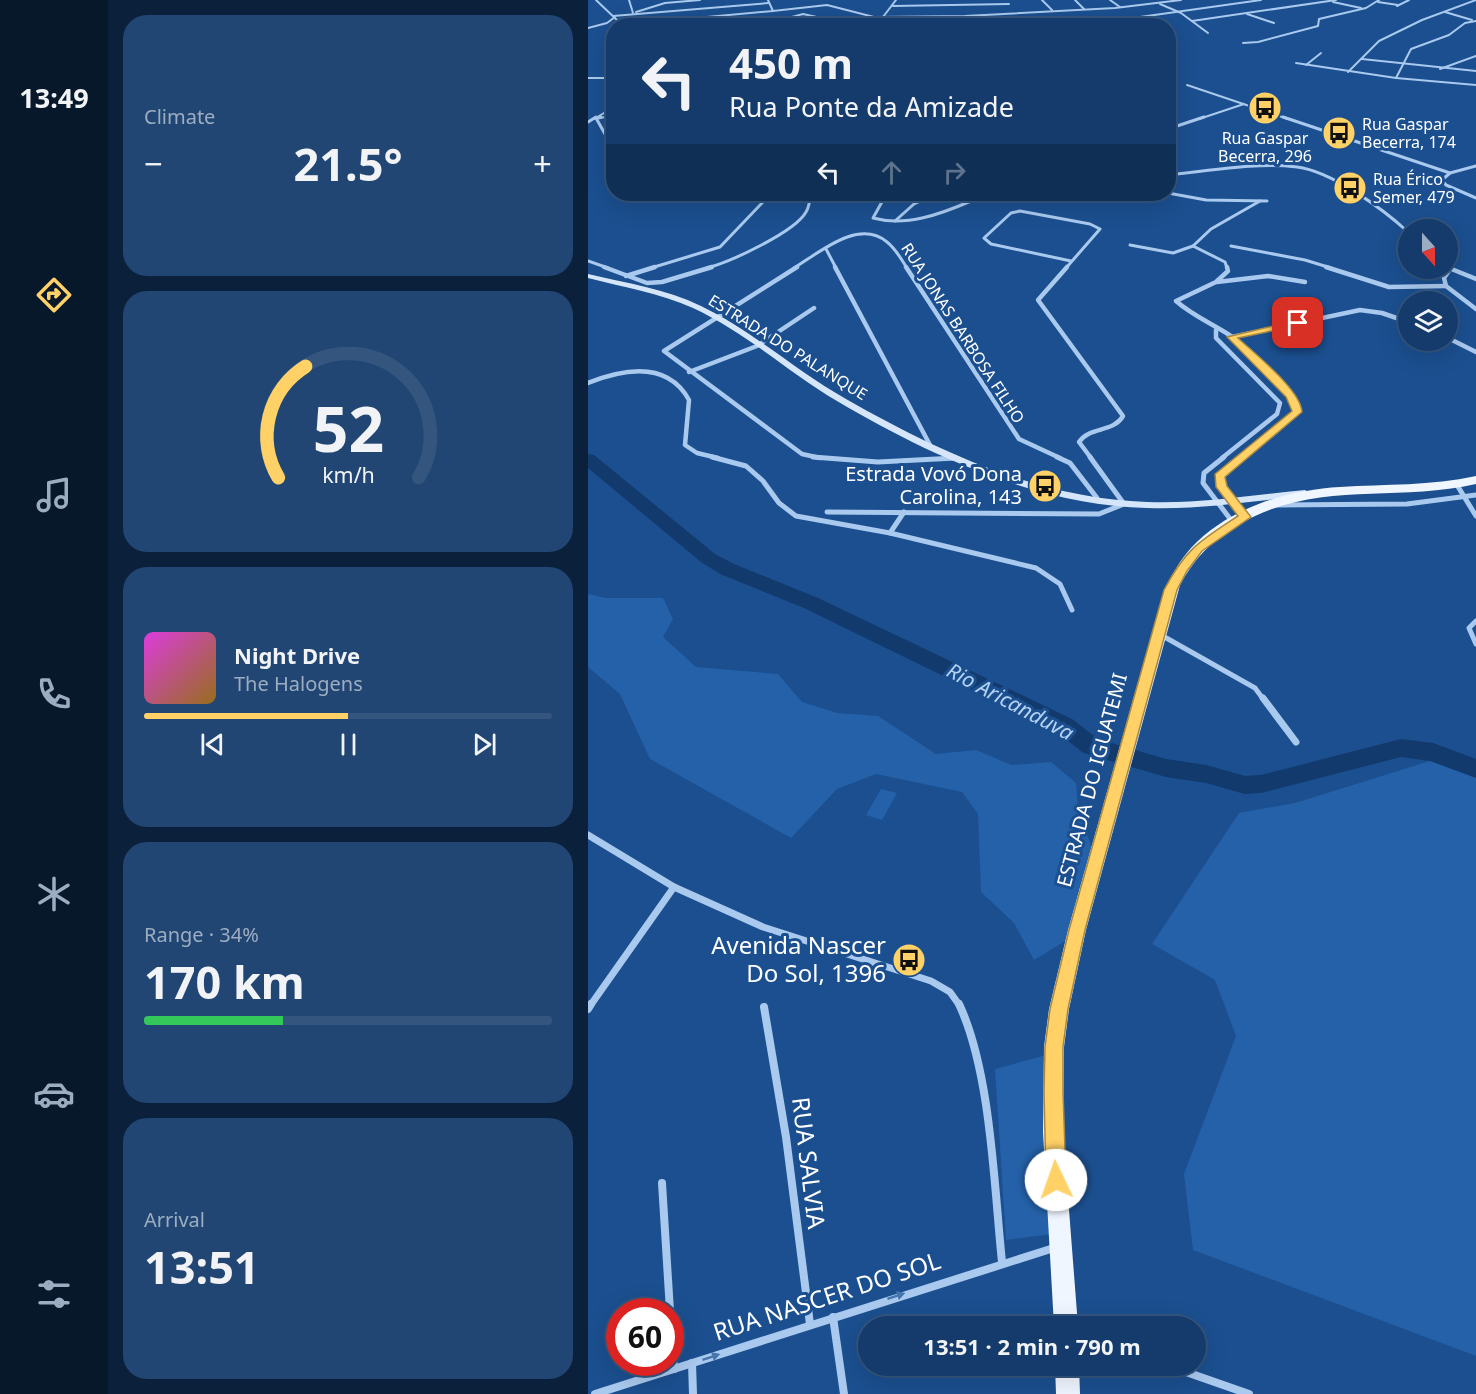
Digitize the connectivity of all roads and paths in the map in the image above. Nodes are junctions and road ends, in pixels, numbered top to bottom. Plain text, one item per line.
1 (596, 0) edge
2 (628, 0) edge
3 (700, 0) edge
4 (806, 0) edge
5 (897, 0) edge
6 (1005, 0) edge
7 (1042, 0) edge
8 (1075, 0) edge
9 (1110, 0) edge
10 (1151, 0) edge
11 (1181, 0) edge
12 (1261, 0) edge
13 (1336, 0) edge
14 (1409, 0) edge
15 (1476, 0) edge
16 (768, 1) edge
17 (1330, 1) edge
18 (1378, 1) edge
19 (1158, 3) junction
20 (1009, 4) junction
21 (810, 5) junction
22 (1398, 5) junction
23 (892, 6) junction
24 (1121, 8) junction
25 (1084, 9) junction
26 (1366, 9) junction
27 (1394, 9) dead end
28 (1052, 10) junction
29 (772, 11) junction
30 (1178, 12) junction
31 (1445, 12) junction
32 (633, 13) junction
33 (628, 14) junction
34 (1009, 14) junction
35 (1018, 14) junction
36 (1247, 14) junction
37 (614, 16) junction
38 (884, 17) junction
39 (616, 18) edge
40 (709, 18) edge
41 (790, 18) edge
42 (821, 18) edge
43 (1013, 18) edge
44 (1133, 18) dead end
45 (1192, 21) junction
46 (1476, 21) edge
47 (606, 23) edge
48 (1274, 23) dead end
49 (588, 28) edge
50 (1208, 33) dead end
51 (1243, 43) dead end
52 (1321, 53) dead end
53 (1476, 56) edge
54 (1362, 59) junction
55 (1296, 63) dead end
56 (1306, 65) junction
57 (1404, 65) junction
58 (1439, 69) junction
59 (1476, 71) edge
60 (1348, 72) junction
61 (588, 78) edge
62 (606, 78) edge
63 (1396, 78) junction
64 (1187, 85) dead end
65 (1476, 85) edge
66 (1244, 104) junction
67 (606, 112) edge
68 (606, 116) edge
69 (596, 118) junction
70 (588, 122) edge
71 (1176, 126) edge
72 (606, 136) edge
73 (1476, 166) edge
74 (1449, 173) junction
75 (1176, 175) edge
76 (1176, 194) edge
77 (1476, 198) edge
78 (764, 201) edge
79 (810, 201) edge
80 (882, 201) edge
81 (920, 201) edge
82 (971, 201) dead end
83 (1260, 201) junction
84 (1267, 201) dead end
85 (895, 220) junction
86 (1398, 223) edge
87 (1130, 245) dead end
88 (1193, 246) junction
89 (1231, 246) dead end
90 (826, 249) junction
91 (588, 261) edge
92 (1071, 261) junction
93 (1458, 272) edge
94 (588, 276) edge
95 (626, 276) junction
96 (1445, 279) edge
97 (1476, 279) edge
98 (1216, 282) junction
99 (1305, 282) dead end
100 (1446, 286) junction
101 (814, 308) dead end
102 (1476, 309) edge
103 (714, 317) junction
104 (1398, 319) edge
105 (1216, 330) junction
106 (1232, 337) junction
107 (1458, 344) edge
108 (758, 346) junction
109 (1476, 352) edge
110 (689, 372) junction
111 (588, 383) edge
112 (930, 445) junction
113 (960, 458) junction
114 (1476, 480) edge
115 (1457, 485) junction
116 (1319, 492) junction
117 (1476, 495) edge
118 (1097, 498) junction
119 (1465, 498) junction
120 (1230, 500) junction
121 (1215, 502) junction
122 (1124, 504) junction
123 (1271, 506) junction
124 (826, 512) dead end
125 (904, 512) junction
126 (1476, 516) edge
127 (1239, 520) junction
128 (890, 533) junction
129 (1072, 610) dead end
130 (1476, 621) edge
131 (1159, 633) junction
132 (1476, 644) edge
133 (1296, 742) dead end
134 (588, 836) edge
135 (674, 887) junction
136 (764, 1007) dead end
137 (588, 1009) edge
138 (662, 1183) dead end
139 (1060, 1246) junction
140 (1002, 1262) junction
141 (669, 1298) edge
142 (1065, 1316) edge
143 (833, 1317) junction
144 (810, 1324) junction
145 (692, 1363) junction
146 (684, 1366) edge
147 (652, 1376) edge
148 (1067, 1376) edge
149 (1197, 1376) edge
150 (595, 1394) edge
151 (693, 1394) edge
152 (844, 1394) edge
153 (1068, 1394) edge
154 (1249, 1394) edge

1 - 37 street
2 - 32 street
3 - 32 street
4 - 21 street
5 - 23 street
6 - 20 street
7 - 28 street
8 - 25 street
9 - 24 street
10 - 19 street
11 - 19 street
12 - 30 street
13 - 17 street
14 - 22 street
15 - 31 street
16 - 29 street
16 - 33 street
17 - 26 street
17 - 36 street
18 - 22 street
18 - 26 street
19 - 24 street
19 - 30 street
20 - 23 street
20 - 35 street
21 - 29 street
21 - 38 street
22 - 27 street
23 - 38 street
24 - 25 street
25 - 28 street
26 - 51 street
28 - 35 street
29 - 40 street
30 - 44 street
30 - 45 street
31 - 46 street
31 - 54 street
32 - 33 street
33 - 37 street
34 - 35 street
34 - 38 street
34 - 43 street
36 - 45 street
36 - 48 street
37 - 39 street
41 - 42 street
45 - 50 street
46 - 57 street
47 - 49 street
52 - 56 street
53 - 58 street
54 - 57 street
54 - 60 street
55 - 56 street
56 - 60 street
57 - 58 street
57 - 63 street
58 - 59 street
60 - 63 street
61 - 62 street
63 - 65 street
64 - 66 street
66 - 71 street
66 - 74 street
67 - 69 street
68 - 69 street
69 - 70 street
69 - 72 street
73 - 74 street
74 - 77 street
75 - 86 street
76 - 83 street
78 - 95 street
79 - 95 street
80 - 85 street
81 - 85 street
82 - 85 street
83 - 84 street
83 - 88 street
87 - 88 street
88 - 98 street
89 - 100 street
90 - 103 street, RUA JONAS BARBOSA FILHO
90 - 112 street
90 - 118 street, RUA JONAS BARBOSA FILHO
91 - 95 street
92 - 92 street
92 - 122 street
93 - 97 street
94 - 103 street, ESTRADA DO PALANQUE
96 - 100 street
98 - 99 street
98 - 105 street
100 - 102 street
101 - 108 street
103 - 108 street, ESTRADA DO PALANQUE
103 - 110 street, RUA JONAS BARBOSA FILHO
104 - 106 street
105 - 106 street
105 - 121 street
106 - 120 street
107 - 109 street
108 - 110 street
108 - 112 street, ESTRADA DO PALANQUE
110 - 113 street
111 - 128 street
112 - 113 street, ESTRADA DO PALANQUE
113 - 118 street, ESTRADA DO PALANQUE
114 - 115 main road, ESTRADA DO IGUATEMI
115 - 116 main road, ESTRADA DO IGUATEMI
115 - 119 street
116 - 120 street, ESTRADA DO PALANQUE
116 - 123 main road, ESTRADA DO IGUATEMI
117 - 119 street
118 - 122 street, ESTRADA DO PALANQUE
119 - 123 street
119 - 126 street
120 - 121 street, ESTRADA DO PALANQUE
120 - 127 street
121 - 122 street, ESTRADA DO PALANQUE
121 - 127 street
122 - 125 street
123 - 127 main road, ESTRADA DO IGUATEMI
124 - 125 street
125 - 128 street
127 - 131 main road, ESTRADA DO IGUATEMI
128 - 129 street
130 - 132 street
131 - 133 street
131 - 139 main road, ESTRADA DO IGUATEMI
134 - 135 street
135 - 137 street
135 - 140 street
136 - 144 street, RUA SALVIA
138 - 141 street
139 - 140 street, RUA NASCER DO SOL
139 - 142 main road, ESTRADA DO IGUATEMI
143 -> 140 street, RUA NASCER DO SOL
143 - 144 street, RUA NASCER DO SOL
143 - 152 street
145 -> 144 street, RUA NASCER DO SOL
145 - 146 street, RUA NASCER DO SOL
145 - 151 street
147 - 150 street, RUA NASCER DO SOL
148 - 153 main road
149 - 154 street

